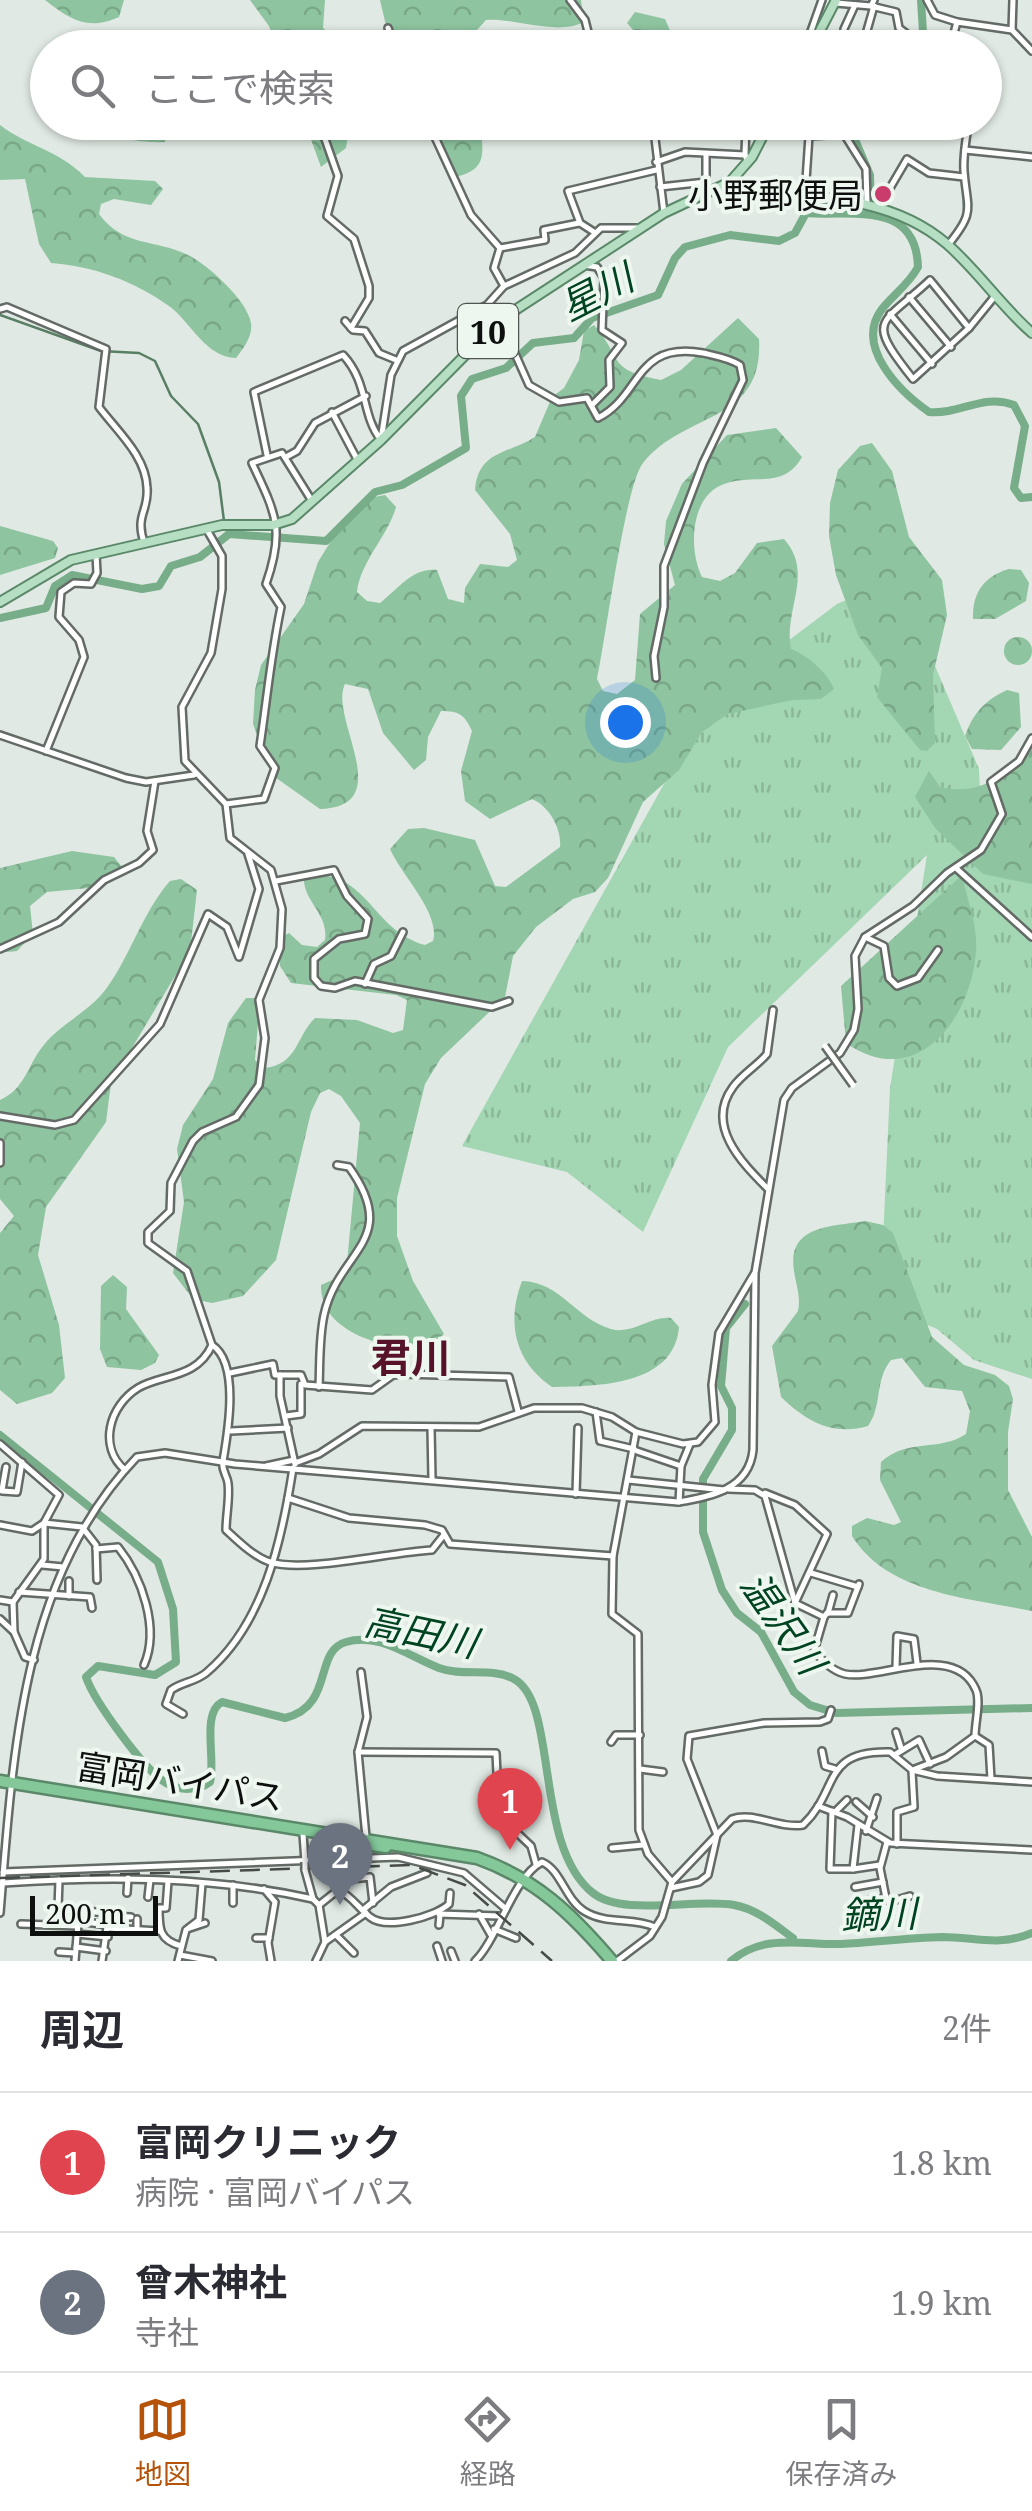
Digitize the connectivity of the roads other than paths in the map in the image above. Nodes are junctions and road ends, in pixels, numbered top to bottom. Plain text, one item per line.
1 (570, 0) edge
2 (822, 0) edge
3 (895, 0) edge
4 (927, 0) edge
5 (1013, 0) edge
6 (835, 2) edge
7 (852, 3) edge
8 (873, 4) edge
9 (891, 9) junction
10 (957, 22) junction
11 (844, 29) dead end
12 (588, 30) edge
13 (816, 30) edge
14 (821, 30) edge
15 (866, 30) edge
16 (902, 30) edge
17 (955, 30) edge
18 (1012, 30) junction
19 (1032, 51) edge
20 (326, 140) edge
21 (436, 140) edge
22 (654, 140) edge
23 (746, 140) edge
24 (758, 140) edge
25 (809, 140) edge
26 (848, 140) edge
27 (966, 140) edge
28 (965, 150) junction
29 (706, 154) junction
30 (1032, 156) edge
31 (747, 158) junction
32 (656, 166) junction
33 (964, 177) junction
34 (706, 182) junction
35 (730, 182) junction
36 (660, 187) junction
37 (706, 194) junction
38 (805, 196) junction
39 (872, 204) junction
40 (664, 213) junction
41 (580, 223) junction
42 (642, 228) junction
43 (594, 232) junction
44 (948, 245) junction
45 (500, 248) junction
46 (568, 257) junction
47 (581, 267) junction
48 (504, 286) junction
49 (909, 296) junction
50 (995, 296) junction
51 (0, 309) edge
52 (890, 314) junction
53 (500, 320) junction
54 (345, 321) dead end
55 (351, 328) junction
56 (969, 328) junction
57 (1032, 333) edge
58 (951, 347) junction
59 (396, 360) junction
60 (932, 364) junction
61 (366, 396) junction
62 (592, 405) junction
63 (332, 412) junction
64 (381, 440) junction
65 (267, 455) junction
66 (286, 457) junction
67 (358, 461) junction
68 (312, 501) junction
69 (279, 524) junction
70 (208, 532) junction
71 (144, 542) junction
72 (96, 554) junction
73 (0, 602) edge
74 (656, 678) dead end
75 (0, 735) edge
76 (1032, 738) edge
77 (46, 751) junction
78 (194, 775) junction
79 (155, 781) junction
80 (226, 804) junction
81 (247, 851) junction
82 (955, 868) junction
83 (276, 881) junction
84 (403, 932) dead end
85 (1032, 937) edge
86 (865, 938) junction
87 (0, 948) edge
88 (938, 950) dead end
89 (365, 984) junction
90 (509, 1001) dead end
91 (772, 1010) dead end
92 (825, 1046) dead end
93 (853, 1085) dead end
94 (0, 1116) edge
95 (0, 1143) edge
96 (0, 1162) edge
97 (337, 1165) dead end
98 (767, 1188) junction
99 (754, 1274) junction
100 (212, 1345) junction
101 (230, 1373) junction
102 (280, 1375) junction
103 (301, 1384) junction
104 (319, 1386) junction
105 (518, 1411) junction
106 (596, 1412) junction
107 (286, 1416) junction
108 (288, 1428) junction
109 (432, 1428) junction
110 (578, 1428) dead end
111 (231, 1431) junction
112 (636, 1432) junction
113 (0, 1444) edge
114 (690, 1444) junction
115 (634, 1449) junction
116 (22, 1462) junction
117 (222, 1463) junction
118 (295, 1465) junction
119 (681, 1466) junction
120 (6, 1467) dead end
121 (125, 1470) junction
122 (432, 1480) junction
123 (628, 1480) junction
124 (680, 1487) junction
125 (727, 1489) junction
126 (1, 1491) edge
127 (761, 1492) junction
128 (576, 1494) junction
129 (288, 1498) junction
130 (624, 1499) junction
131 (679, 1502) junction
132 (44, 1523) junction
133 (0, 1526) edge
134 (82, 1528) junction
135 (443, 1536) junction
136 (96, 1549) junction
137 (613, 1556) junction
138 (271, 1563) junction
139 (42, 1565) junction
140 (63, 1567) junction
141 (810, 1573) junction
142 (97, 1580) dead end
143 (69, 1581) dead end
144 (19, 1592) junction
145 (55, 1592) junction
146 (834, 1595) dead end
147 (69, 1596) junction
148 (0, 1600) edge
149 (13, 1602) junction
150 (795, 1603) junction
151 (92, 1608) dead end
152 (826, 1615) junction
153 (0, 1619) edge
154 (14, 1632) junction
155 (34, 1660) junction
156 (917, 1664) junction
157 (144, 1665) dead end
158 (896, 1667) junction
159 (361, 1672) dead end
160 (830, 1713) dead end
161 (183, 1714) dead end
162 (896, 1732) dead end
163 (640, 1735) junction
164 (975, 1736) junction
165 (611, 1742) dead end
166 (899, 1751) junction
167 (358, 1752) junction
168 (822, 1752) dead end
169 (930, 1764) junction
170 (640, 1769) junction
171 (835, 1769) junction
172 (912, 1770) junction
173 (663, 1772) dead end
174 (992, 1779) junction
175 (1032, 1782) edge
176 (5, 1784) edge
177 (877, 1798) dead end
178 (848, 1800) dead end
179 (856, 1802) dead end
180 (818, 1806) junction
181 (834, 1811) junction
182 (873, 1816) junction
183 (858, 1825) junction
184 (866, 1831) junction
185 (303, 1834) junction
186 (717, 1835) junction
187 (364, 1841) junction
188 (886, 1842) junction
189 (897, 1844) junction
190 (643, 1846) junction
191 (612, 1848) dead end
192 (1032, 1850) edge
193 (356, 1858) junction
194 (305, 1861) junction
195 (536, 1864) junction
196 (880, 1865) junction
197 (853, 1869) junction
198 (3, 1872) junction
199 (427, 1873) dead end
200 (394, 1876) dead end
201 (128, 1878) junction
202 (150, 1879) junction
203 (60, 1880) junction
204 (168, 1881) junction
205 (525, 1881) junction
206 (883, 1882) junction
207 (1, 1883) edge
208 (202, 1884) junction
209 (233, 1885) junction
210 (394, 1886) junction
211 (671, 1887) junction
212 (855, 1887) dead end
213 (264, 1888) junction
214 (334, 1890) junction
215 (128, 1893) dead end
216 (450, 1894) dead end
217 (910, 1896) dead end
218 (148, 1897) dead end
219 (886, 1898) junction
220 (316, 1902) junction
221 (233, 1903) dead end
222 (373, 1903) junction
223 (854, 1903) dead end
224 (506, 1908) junction
225 (78, 1911) junction
226 (364, 1911) junction
227 (0, 1913) edge
228 (439, 1914) junction
229 (479, 1914) junction
230 (108, 1916) junction
231 (450, 1916) junction
232 (500, 1916) junction
233 (205, 1923) dead end
234 (20, 1924) dead end
235 (439, 1924) dead end
236 (451, 1925) dead end
237 (108, 1926) junction
238 (78, 1927) junction
239 (189, 1928) junction
240 (655, 1928) junction
241 (137, 1931) junction
242 (158, 1931) junction
243 (492, 1932) junction
244 (336, 1935) junction
245 (108, 1938) junction
246 (256, 1938) dead end
247 (269, 1938) junction
248 (516, 1938) dead end
249 (325, 1942) junction
250 (182, 1946) junction
251 (437, 1946) dead end
252 (106, 1951) junction
253 (451, 1951) dead end
254 (59, 1952) dead end
255 (354, 1953) dead end
256 (75, 1955) edge
257 (611, 1957) edge
258 (179, 1958) edge
259 (84, 1961) edge
260 (102, 1961) edge
261 (212, 1961) edge
262 (271, 1961) edge
263 (318, 1961) edge
264 (442, 1961) edge
265 (455, 1961) edge
266 (475, 1961) edge

1 - 12 street
2 - 13 street
3 - 9 street
4 - 10 street
5 - 18 street
6 - 7 street
6 - 14 main road
7 - 8 street
7 - 11 street
8 - 9 street
8 - 15 street
9 - 16 street
10 - 17 street
10 - 18 street
18 - 19 street
20 - 55 street
21 - 45 street
22 - 32 street
23 - 31 street
24 - 31 main road, 10
25 - 38 street
26 - 39 street
27 - 28 street
28 - 30 street
28 - 33 street
29 - 31 street
29 - 32 street
29 - 34 street
31 - 35 main road, 10
32 - 36 street
32 - 41 street
33 - 39 street
33 - 44 street
34 - 36 street
34 - 37 street
35 - 37 main road, 10
35 - 38 main road
36 - 40 street
37 - 40 main road, 10
38 - 39 main road
39 - 44 main road
40 - 42 main road, 10
41 - 43 street
41 - 45 street
42 - 43 street
42 - 47 main road, 10
43 - 46 street
44 - 50 main road
45 - 48 street
46 - 47 street
46 - 48 street
47 - 53 main road, 10
47 - 62 street
48 - 59 street
49 - 52 street
49 - 56 street
49 - 58 street
50 - 56 street
50 - 57 main road
51 - 71 street
52 - 60 street
52 - 60 street
53 - 62 street
53 - 64 main road, 10
54 - 55 street
55 - 59 street
56 - 58 street
58 - 60 street
59 - 64 street
61 - 63 street
61 - 64 street
61 - 65 street
62 - 74 street
63 - 66 street
63 - 67 street
64 - 67 main road, 10
65 - 66 street
65 - 69 street
66 - 68 street
67 - 68 main road, 10
68 - 69 main road, 10
69 - 70 main road
69 - 80 street
70 - 71 main road
70 - 78 street
71 - 72 main road
72 - 73 main road
72 - 77 street
75 - 77 street
76 - 82 street
77 - 79 street
78 - 79 street
78 - 80 street
79 - 87 street
80 - 81 street
81 - 83 street
81 - 94 street
82 - 85 street
82 - 86 street
83 - 89 street
83 - 100 street
84 - 89 street
86 - 88 street
86 - 98 street
89 - 90 street
91 - 98 street
92 - 93 street, bridge
95 - 96 street
97 - 104 street
98 - 99 street
99 - 114 street
99 - 125 street
100 - 101 street
100 - 121 street
101 - 102 street
101 - 111 street
102 - 103 street
102 - 107 street
103 - 104 street
103 - 107 street
104 - 105 street
105 - 106 street
105 - 109 street
106 - 112 street
106 - 115 street
107 - 108 street
108 - 111 street
108 - 118 street
109 - 118 street
109 - 122 street
110 - 128 street
111 - 117 street
112 - 114 street
112 - 115 street
113 - 116 street
114 - 119 street
115 - 119 street
115 - 123 street
116 - 126 street
116 - 132 street
117 - 118 street
117 - 121 street
117 - 138 street
118 - 122 street
118 - 129 street
119 - 124 street
120 - 126 street
121 - 134 street
122 - 128 street
123 - 124 street
123 - 130 street
124 - 125 street
124 - 131 street
125 - 127 street
125 - 131 street
127 - 141 street
127 - 150 street
128 - 130 street
129 - 135 street
129 - 138 street
130 - 131 street
130 - 137 street
132 - 133 street
132 - 134 street
132 - 139 street
134 - 136 street
134 - 140 street
135 - 137 street
135 - 138 street
136 - 142 street
136 - 157 street
137 - 163 street
138 - 161 street
139 - 140 street
139 - 144 street
140 - 145 street
141 - 150 street
141 - 152 street
143 - 147 street
144 - 145 street
144 - 149 street
145 - 147 street
145 - 155 street
146 - 152 street
147 - 151 street
148 - 149 street
149 - 154 street
150 - 152 street
152 - 158 street
153 - 154 street
154 - 155 street
155 - 176 street
156 - 158 street
156 - 158 street
156 - 164 street
159 - 167 street
160 - 186 street
162 - 166 street
163 - 165 street
163 - 170 street
164 - 169 street
164 - 174 street
166 - 169 street
166 - 171 street
166 - 172 street
167 - 187 street
167 - 195 street
168 - 171 street
169 - 172 street
170 - 173 street
170 - 190 street
171 - 180 street
172 - 174 street
172 - 189 street
174 - 175 street
176 - 185 highway, 富岡バイパス
176 - 187 highway, 富岡バイパス
176 - 198 street
177 - 182 street
178 - 181 street
179 - 182 street
180 - 181 street
180 - 186 street
181 - 183 street
181 - 197 street
182 - 184 street
183 - 184 street
183 - 197 street
184 - 188 street
185 - 187 highway, 富岡バイパス
185 - 194 street
186 - 211 street
186 - 211 street
187 - 193 street
187 - 205 highway, 富岡バイパス
188 - 189 street
188 - 196 street
189 - 192 street
190 - 191 street
190 - 211 street
193 - 194 street
193 - 224 street
194 - 198 street
194 - 220 street, bridge
195 - 205 street
195 - 240 street
196 - 197 street
196 - 206 street
198 - 207 street
199 - 210 street
200 - 210 street
201 - 202 street
201 - 203 street
201 - 215 street
202 - 204 street
202 - 218 street
203 - 207 street
203 - 225 street
204 - 208 street
204 - 242 street
205 - 224 street
205 - 257 highway, 富岡バイパス
206 - 212 street
206 - 219 street
207 - 227 street
208 - 209 street
208 - 239 street
209 - 213 street
209 - 221 street
210 - 222 street
211 - 240 street
213 - 220 street
213 - 247 street
214 - 220 street
214 - 222 street
214 - 226 street
216 - 228 street
217 - 219 street
219 - 223 street
220 - 249 street
222 - 226 street
224 - 232 street
225 - 230 street
225 - 238 street
226 - 228 street
226 - 244 street
228 - 231 street
228 - 235 street
229 - 231 street
229 - 232 street
229 - 243 street
230 - 237 street
230 - 241 street
231 - 236 street
232 - 243 street
233 - 239 street
234 - 238 street
237 - 238 street
237 - 241 street
237 - 245 street
238 - 245 street
238 - 256 street
239 - 250 street
240 - 257 street
241 - 242 street
242 - 250 street
243 - 248 street
243 - 266 street
244 - 249 street
244 - 255 street
245 - 252 street
246 - 247 street
247 - 262 street
249 - 263 street
250 - 258 street
251 - 264 street
252 - 256 street
252 - 260 street
253 - 265 street
254 - 256 street
256 - 259 street
258 - 261 street

